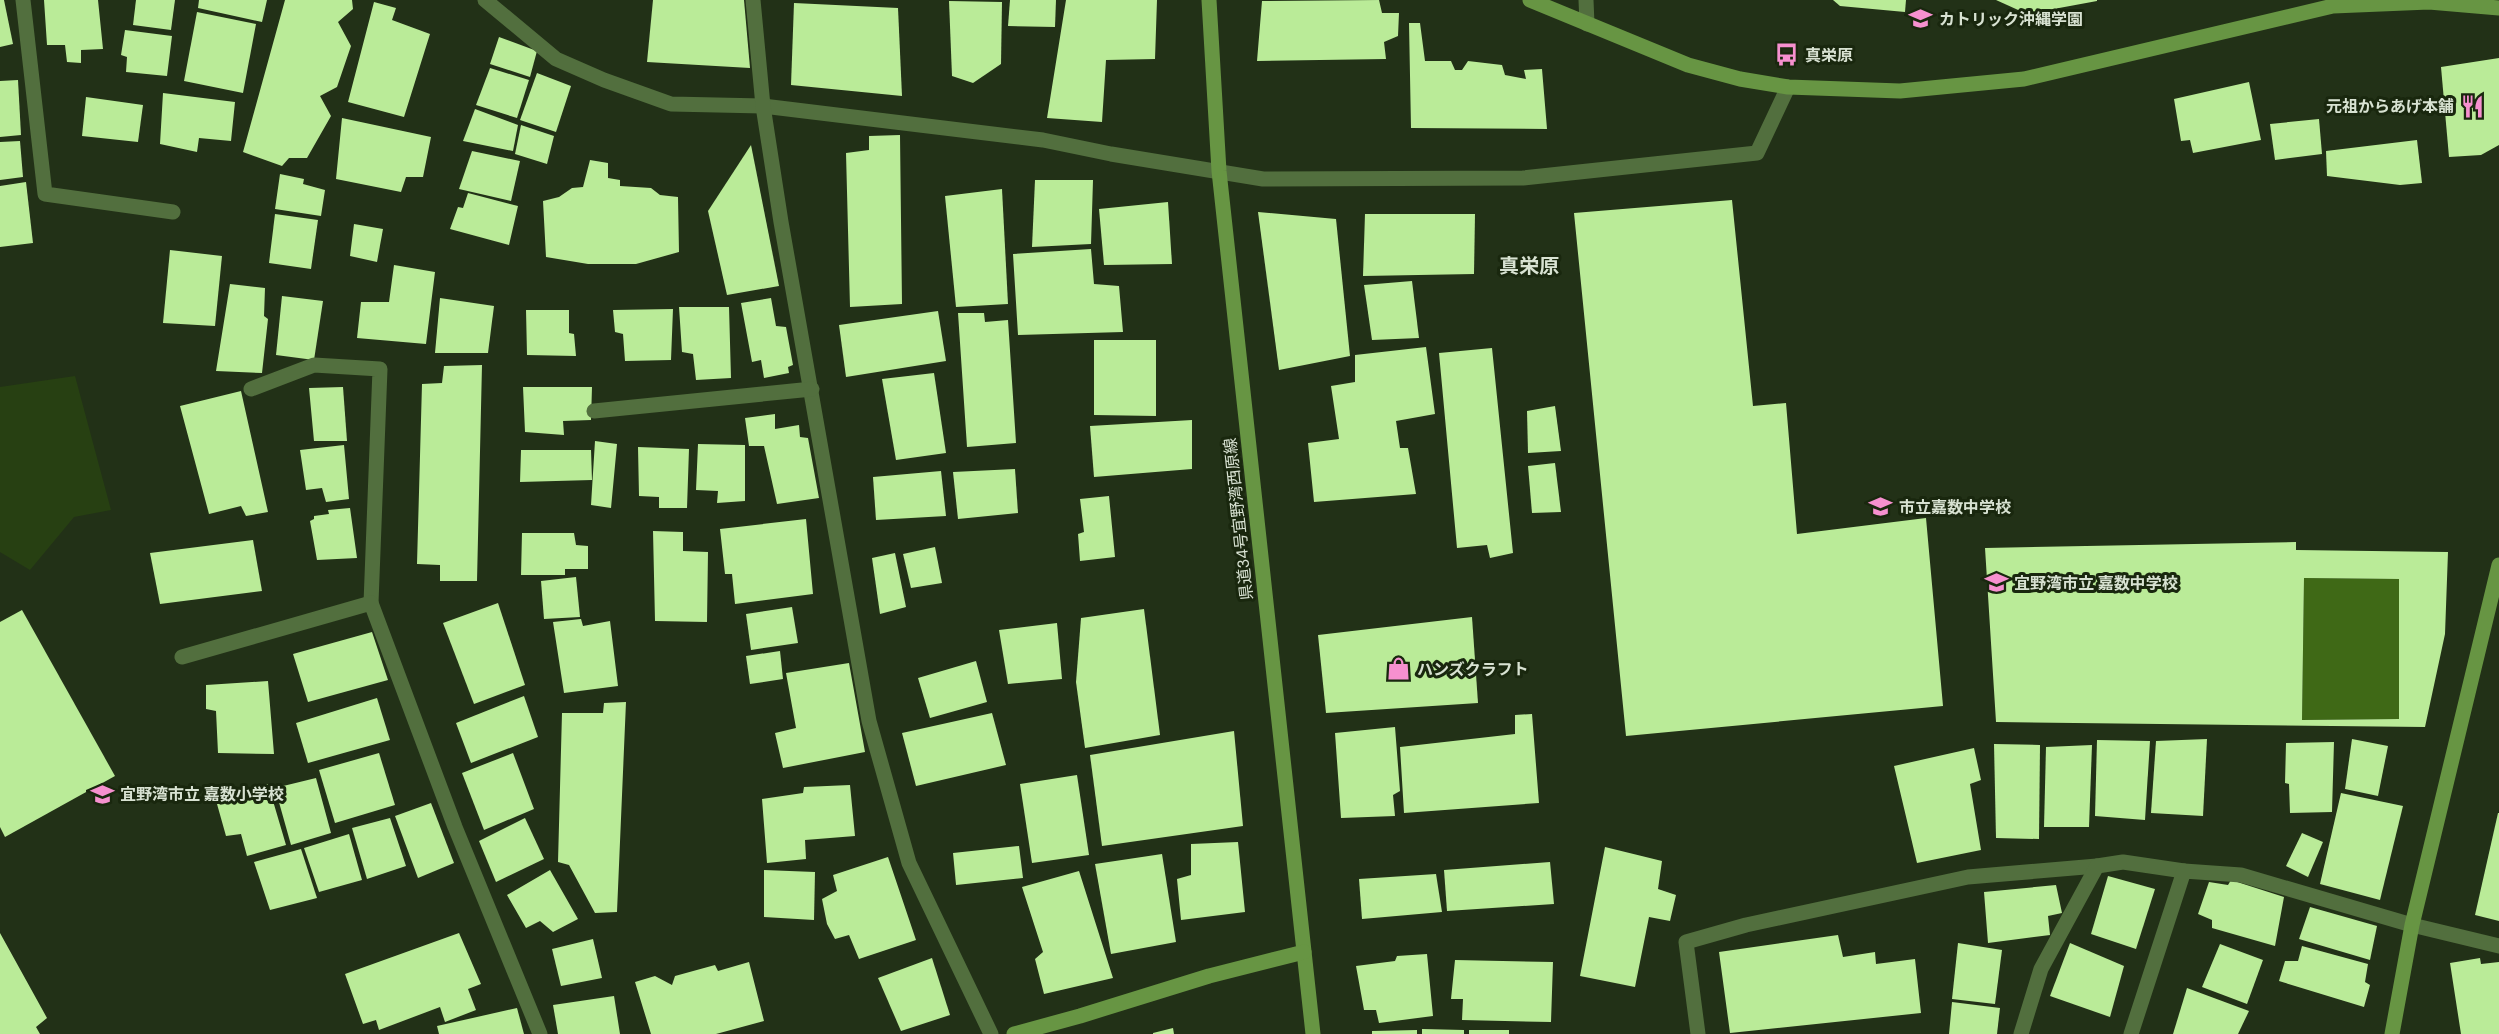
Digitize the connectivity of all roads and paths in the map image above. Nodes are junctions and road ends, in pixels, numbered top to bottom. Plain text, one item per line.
1 (23, 0) edge
2 (485, 0) edge
3 (753, 0) edge
4 (1209, 0) edge
5 (1530, 0) edge
6 (1586, 0) edge
7 (2499, 8) edge
8 (1587, 24) junction
9 (1788, 87) junction
10 (764, 106) junction
11 (1219, 171) junction
12 (173, 212) dead end
13 (250, 389) dead end
14 (812, 389) junction
15 (594, 411) dead end
16 (2499, 565) edge
17 (371, 603) junction
18 (182, 657) dead end
19 (2097, 866) junction
20 (2184, 871) junction
21 (2412, 925) junction
22 (2499, 946) edge
23 (1304, 952) junction
24 (540, 1034) edge
25 (990, 1034) edge
26 (1014, 1034) edge
27 (1313, 1034) edge
28 (1698, 1034) edge
29 (2021, 1034) edge
30 (2131, 1034) edge
31 (2392, 1034) edge

1 - 12 street
2 - 10 street
3 - 10 street
4 - 11 street, 県道34号宜野湾西原線
5 - 8 street
6 - 8 street
7 - 9 street
8 - 9 street
9 - 11 street
10 - 11 street
10 - 14 street
11 - 23 street, 県道34号宜野湾西原線
13 - 17 street
14 - 15 street
14 - 25 street
16 - 21 street
17 - 18 street
17 - 24 street
19 - 20 street
19 - 28 street
19 - 29 street
20 - 21 street
20 - 30 street
21 - 22 street
21 - 31 street
23 - 26 street
23 - 27 street, 県道34号宜野湾西原線

